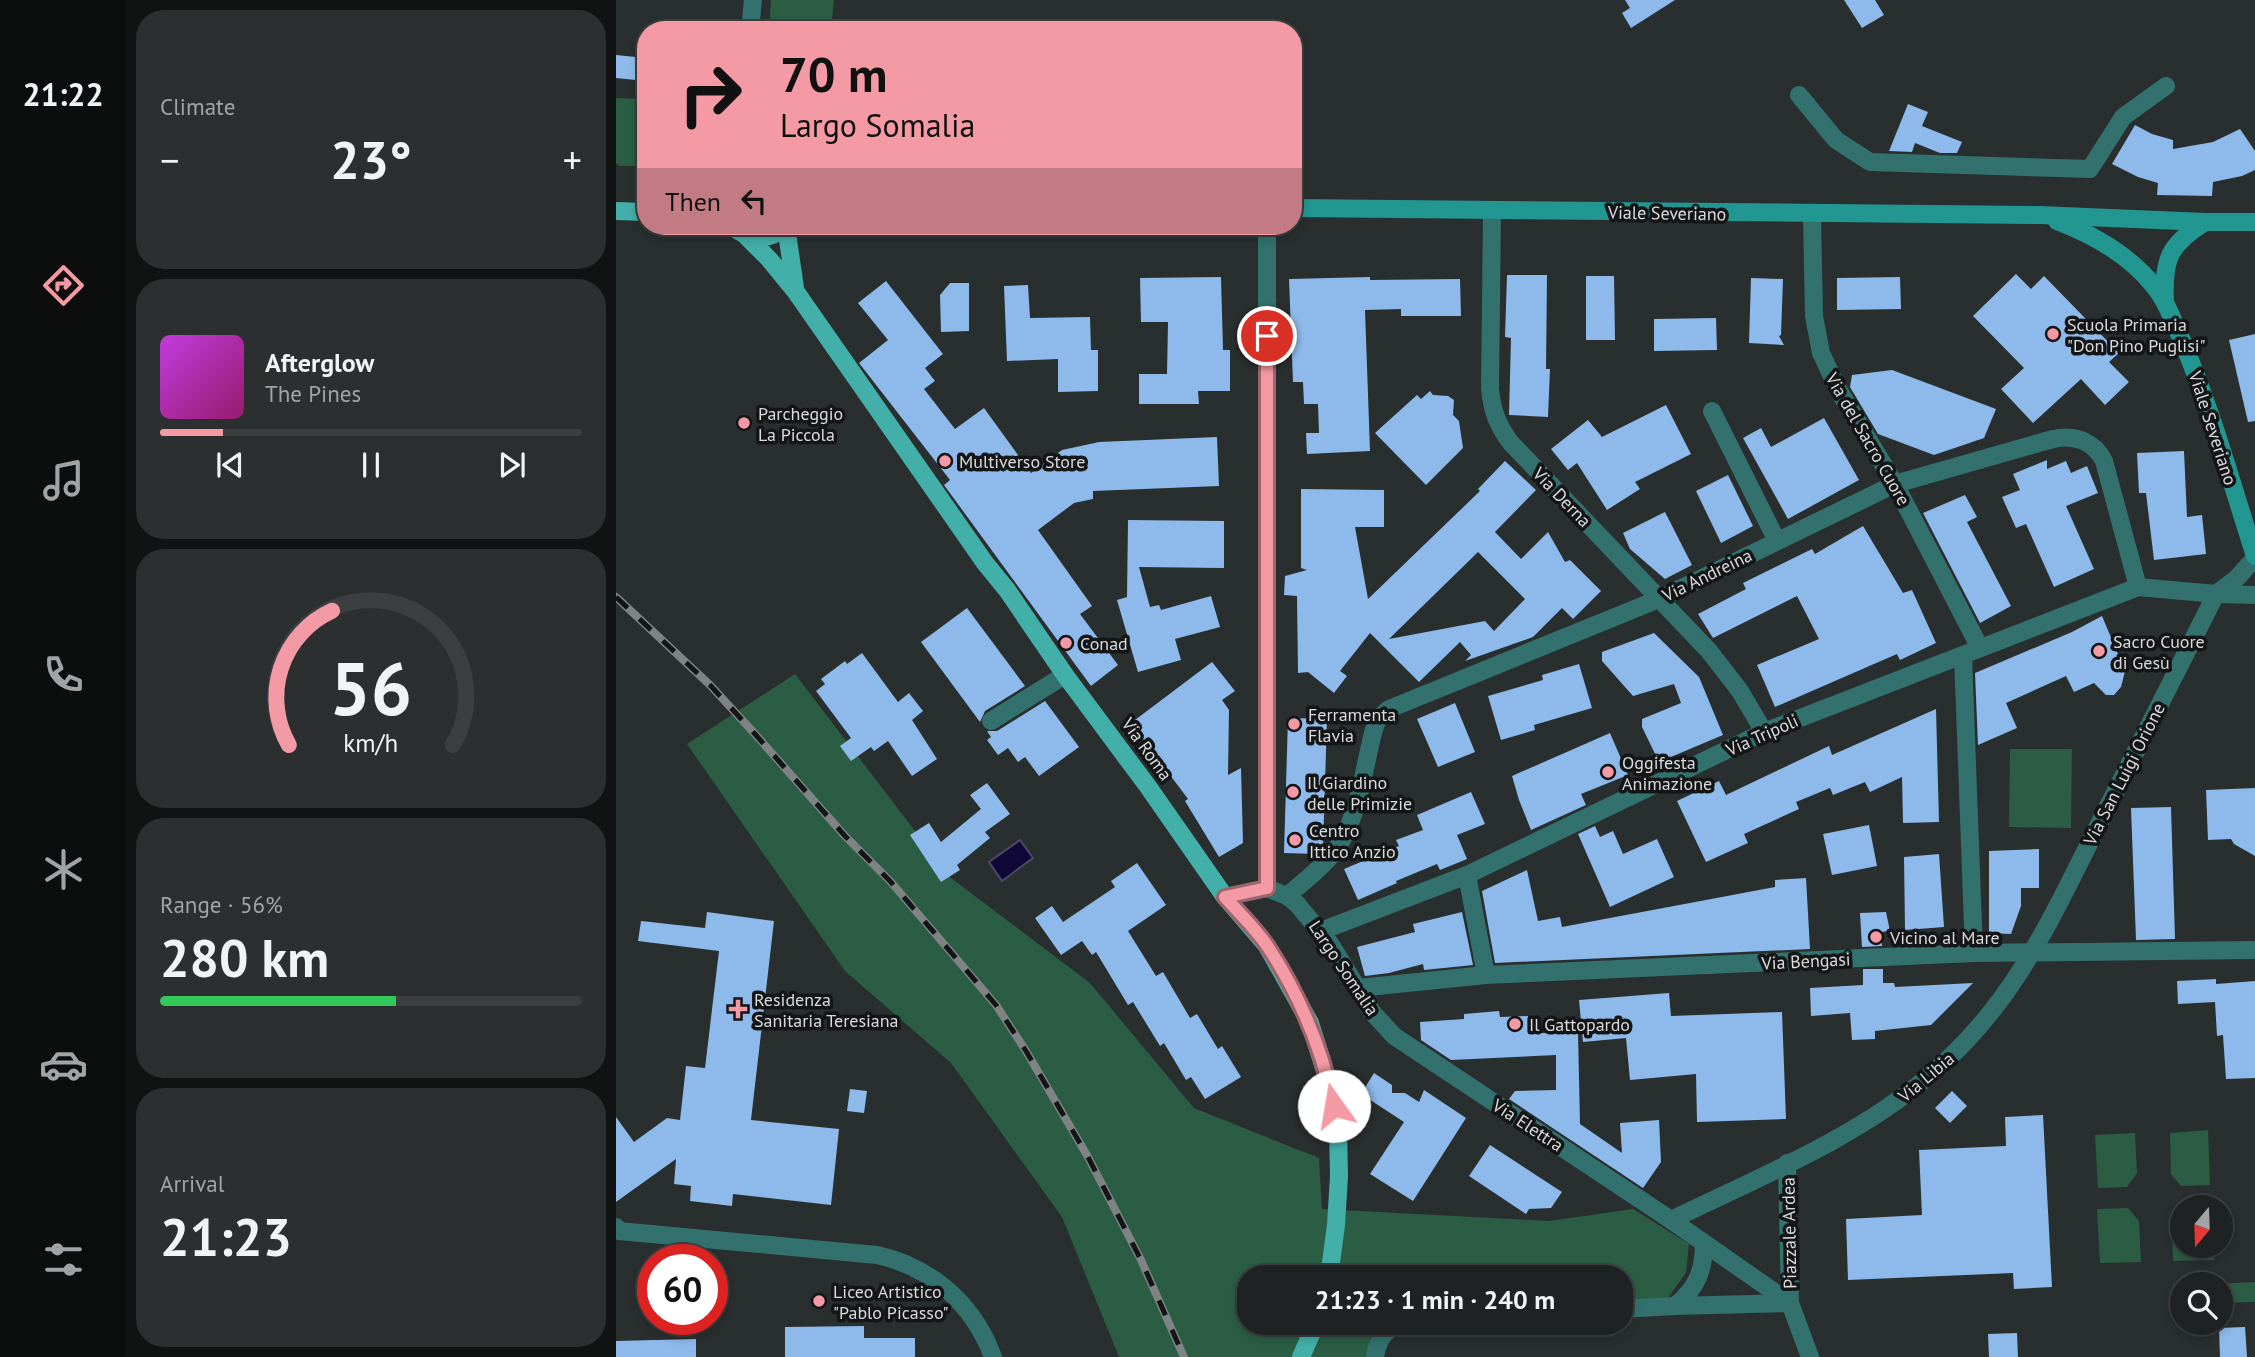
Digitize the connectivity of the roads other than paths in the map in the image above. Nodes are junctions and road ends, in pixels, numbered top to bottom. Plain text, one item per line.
1 (753, 0) edge
2 (751, 21) edge
3 (2166, 86) dead end
4 (1799, 95) dead end
5 (1302, 208) edge
6 (637, 210) edge
7 (616, 211) edge
8 (1492, 211) junction
9 (1812, 215) junction
10 (2040, 215) junction
11 (2205, 222) junction
12 (2255, 222) edge
13 (743, 235) edge
14 (752, 235) edge
15 (770, 235) edge
16 (787, 235) edge
17 (1267, 235) edge
18 (796, 292) junction
19 (2165, 302) junction
20 (1712, 411) dead end
21 (1895, 484) junction
22 (2249, 524) edge
23 (1777, 541) junction
24 (2255, 557) edge
25 (2138, 587) junction
26 (2216, 594) junction
27 (2255, 595) edge
28 (1660, 598) junction
29 (1980, 648) junction
30 (1963, 655) junction
31 (1065, 675) junction
32 (991, 721) dead end
33 (1764, 732) junction
34 (1467, 875) junction
35 (1267, 888) junction
36 (1287, 896) junction
37 (1225, 897) junction
38 (1321, 931) junction
39 (2255, 950) edge
40 (1974, 953) junction
41 (2033, 954) junction
42 (1486, 975) junction
43 (1358, 988) junction
44 (1386, 1028) joint
45 (1787, 1163) junction
46 (1671, 1220) junction
47 (617, 1229) edge
48 (1704, 1243) junction
49 (1331, 1265) edge
50 (1790, 1303) junction
51 (1675, 1306) junction
52 (1633, 1309) edge
53 (1311, 1335) edge
54 (1384, 1335) edge
55 (993, 1357) edge
56 (1301, 1357) edge
57 (1375, 1357) edge
58 (1810, 1357) edge

1 - 2 street
3 - 4 street
5 - 8 main road, Viale Severiano
6 - 7 main road
8 - 9 main road, Viale Severiano
8 - 28 street, Via Derna
9 - 10 main road, Viale Severiano
9 - 21 street, Via del Sacro Cuore
10 - 11 main road, Viale Severiano
10 - 19 main road, Viale Severiano
11 - 12 main road, Viale Severiano
11 - 19 main road, Viale Severiano
13 - 18 main road, Via Roma
14 - 15 main road
16 - 18 main road, Via Roma
17 - 35 street
18 - 31 main road, Via Roma
19 - 22 main road, Viale Severiano
20 - 23 street
21 - 23 street, Via Andreina
21 - 25 street, Via Andreina
21 - 29 street, Via del Sacro Cuore
22 - 24 main road, Viale Severiano
23 - 28 street, Via Andreina
24 - 26 street
25 - 26 street, Via Tripoli
25 - 29 street, Via Tripoli
26 - 27 street, Via Tripoli
26 - 41 street, Via San Luigi Orione
28 - 33 street, Via Derna
28 - 36 street, Via Andreina
29 - 30 street, Via Tripoli
30 - 33 street, Via Tripoli
30 - 40 street
31 - 32 street
31 - 37 main road, Via Roma
33 - 34 street, Via Tripoli
34 - 38 street, Via Tripoli
34 - 42 street
35 - 36 street, Largo Somalia
35 - 37 street
36 - 38 street, Largo Somalia
37 - 49 main road, Via Roma
38 - 43 street, Largo Somalia
39 - 41 street, Via Bengasi
40 - 41 street, Via Bengasi
40 - 42 street, Via Bengasi
41 - 45 street, Via Libia
42 - 43 street, Via Bengasi
43 - 44 street, Largo Somalia
44 - 46 street, Via Elettra
45 - 46 street, Piazzale Ardea
45 - 50 street, Piazzale Ardea
46 - 48 street, Piazzale Ardea
47 - 55 street
48 - 50 street, Piazzale Ardea
48 - 51 street
50 - 51 street, Piazzale Ardea
50 - 58 street
51 - 52 street, Piazzale Ardea
53 - 56 main road
54 - 57 street

